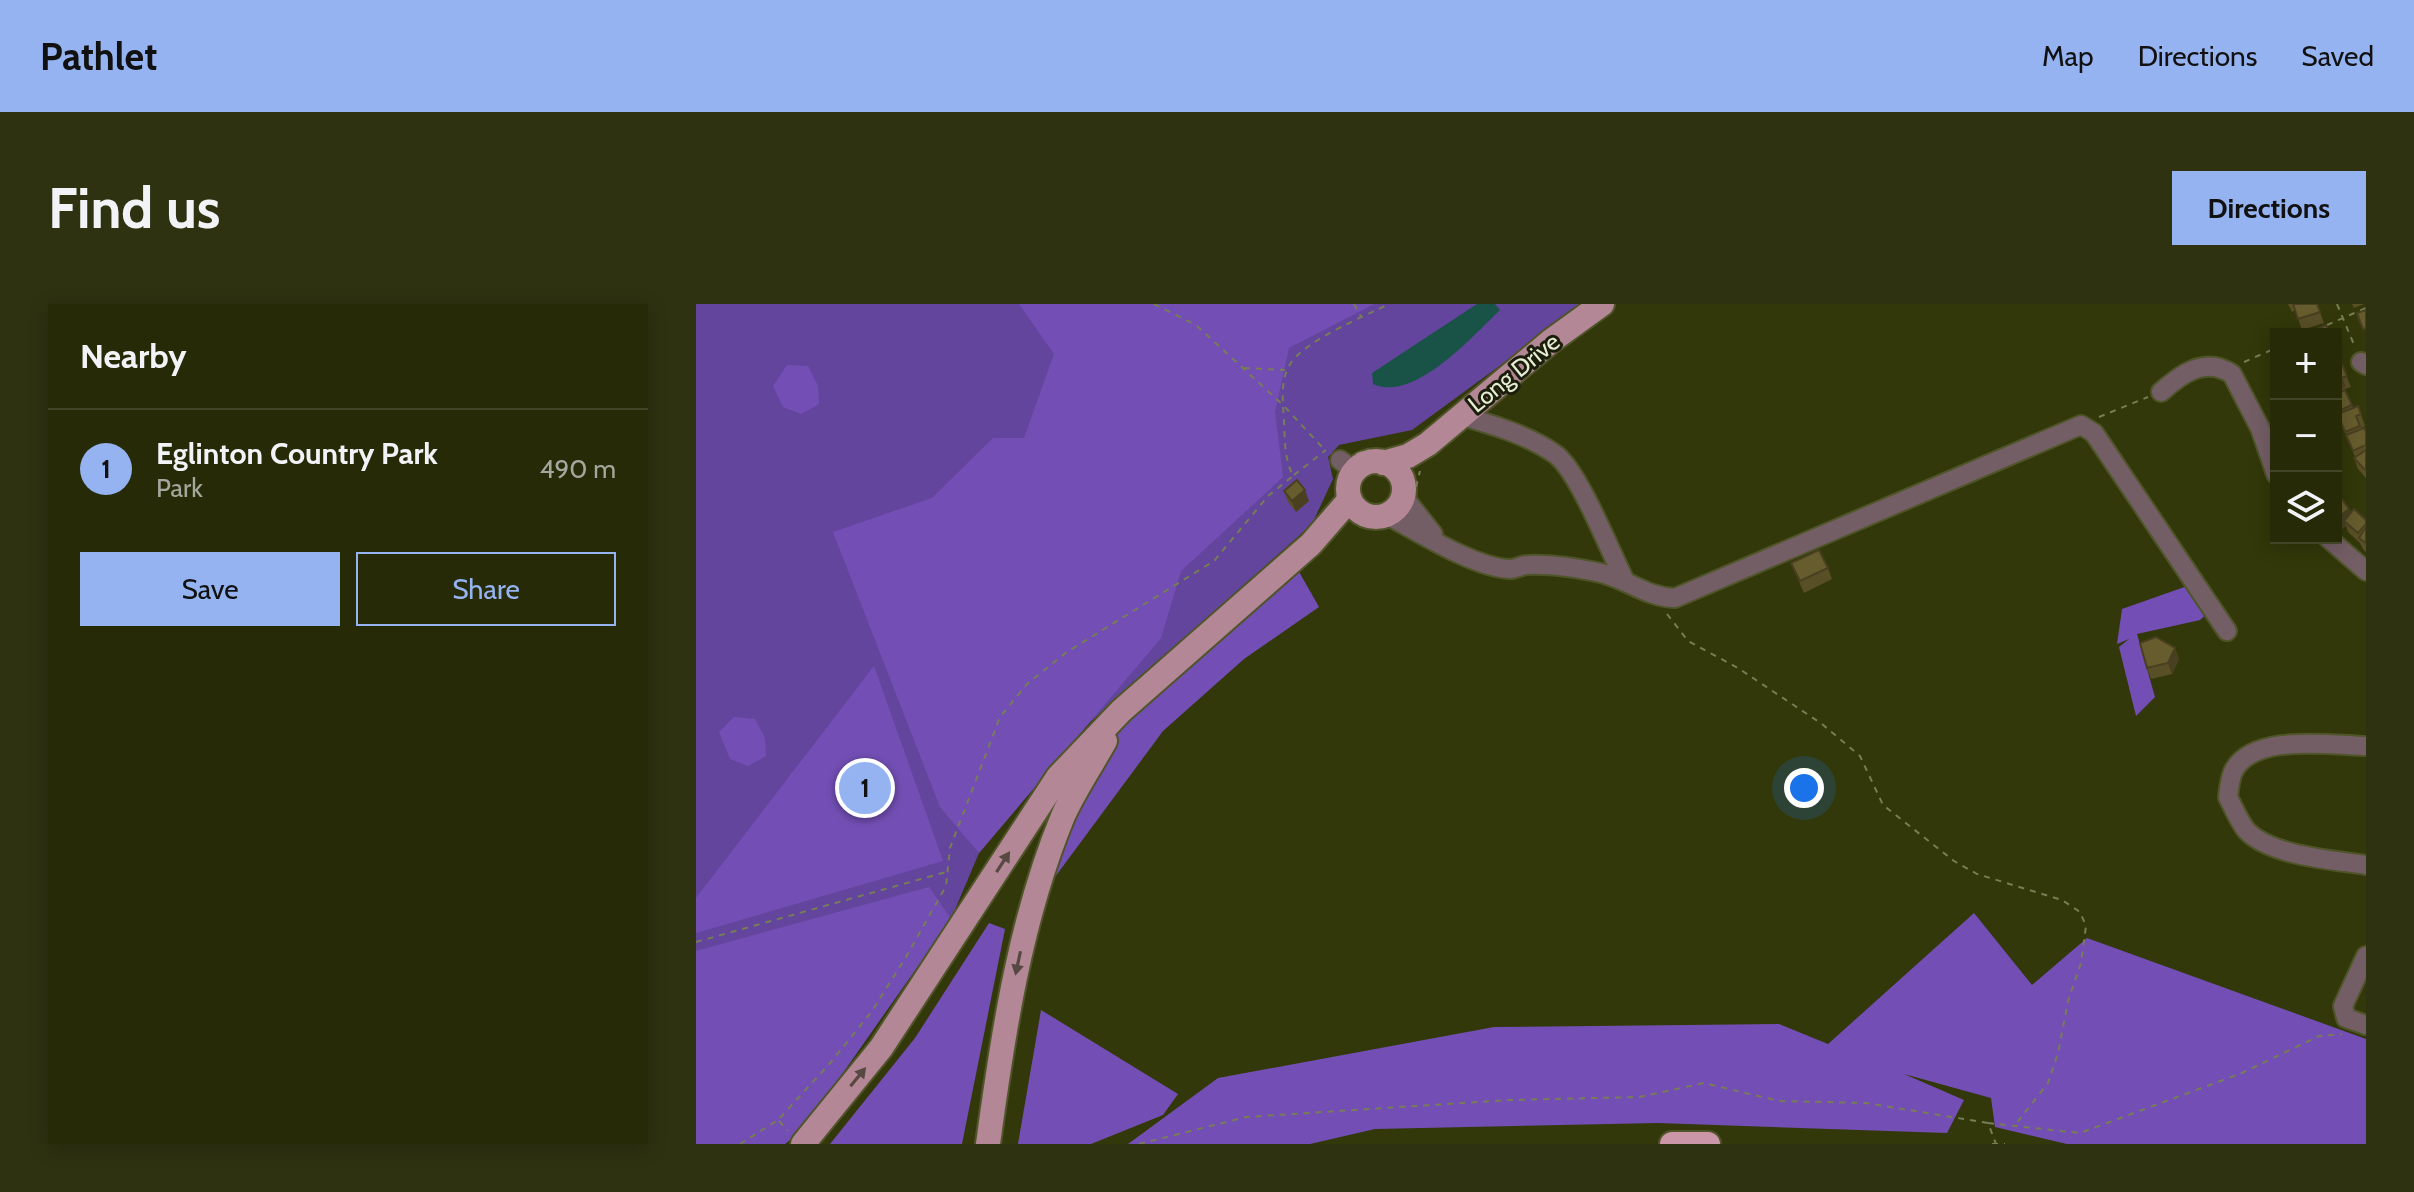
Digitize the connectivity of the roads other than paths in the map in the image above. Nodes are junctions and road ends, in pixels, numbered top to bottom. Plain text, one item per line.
1 (1602, 304) edge
2 (2161, 392) road end
3 (1462, 416) junction
4 (1428, 444) junction
5 (1383, 463) junction
6 (2275, 472) edge
7 (1350, 499) junction
8 (1390, 502) junction
9 (1311, 544) junction
10 (2335, 544) edge
11 (2366, 571) edge
12 (1624, 579) junction
13 (2227, 631) dead end
14 (1121, 711) junction
15 (2366, 746) edge
16 (2366, 865) edge
17 (2366, 956) edge
18 (2359, 1031) edge
19 (806, 1141) edge
20 (988, 1144) edge
21 (1672, 1144) edge
22 (1708, 1144) edge

1 - 3 main road, Long Drive
2 - 6 street
3 - 4 main road, Long Drive
3 - 12 street
4 - 5 main road, Long Drive
4 - 8 main road, Long Drive
5 - 7 main road, Long Drive
5 - 8 main road
7 - 8 main road
7 - 9 main road
8 - 9 main road
8 - 12 street
9 - 14 main road
10 - 11 street
12 - 13 street
19 -> 14 main road
14 -> 20 main road
15 - 16 street
17 - 18 street
21 - 22 highway

